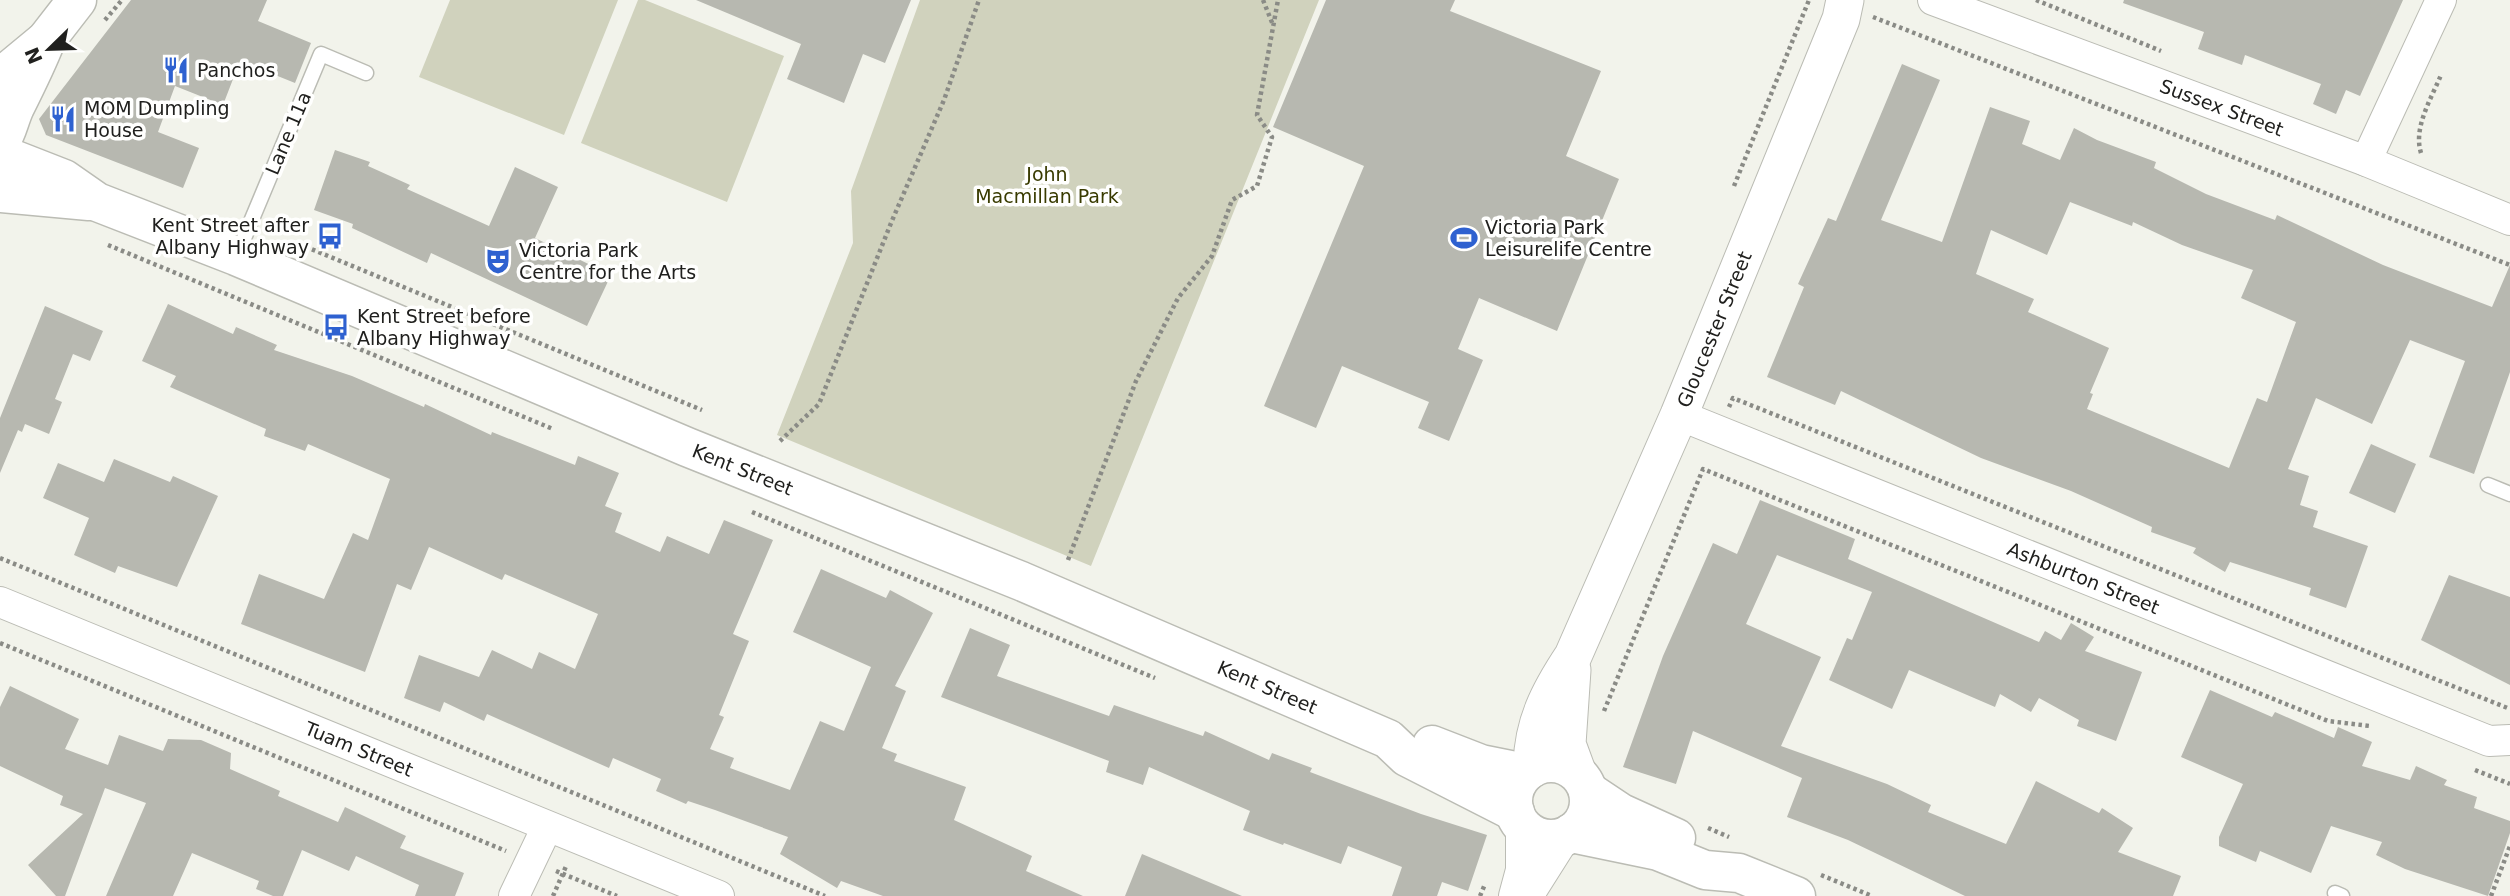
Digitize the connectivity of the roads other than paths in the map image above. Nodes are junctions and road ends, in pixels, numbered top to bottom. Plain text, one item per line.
1 (77, 0) edge
2 (1933, 0) edge
3 (2441, 0) edge
4 (1844, 4) edge
5 (46, 40) junction
6 (366, 73) dead end
7 (0, 78) edge
8 (0, 143) edge
9 (0, 154) edge
10 (2366, 160) junction
11 (0, 193) edge
12 (97, 202) junction
13 (2510, 220) edge
14 (236, 256) junction
15 (1679, 415) junction
16 (2488, 485) dead end
17 (2510, 494) edge
18 (0, 602) edge
19 (1573, 656) junction
20 (1388, 739) junction
21 (2499, 741) edge
22 (2510, 763) edge
23 (1529, 771) junction
24 (1583, 783) junction
25 (1518, 818) junction
26 (547, 827) junction
27 (1569, 834) junction
28 (1739, 873) junction
29 (514, 896) edge
30 (719, 896) edge
31 (1514, 896) edge
32 (1528, 896) edge
33 (1796, 896) edge

1 - 5 main road
2 - 10 street, Sussex Street
3 - 10 street
4 - 15 street, Gloucester Street
5 - 7 main road
5 - 8 main road
6 - 14 lane, Lane 11a
9 - 12 main road, Kent Street
10 - 13 street, Sussex Street
11 - 12 main road, Kent Street
12 - 14 main road, Kent Street
14 - 20 main road, Kent Street
15 - 19 street, Gloucester Street
15 - 21 street, Ashburton Street
16 - 17 lane
18 - 26 street, Tuam Street
19 - 23 street, Gloucester Street
19 - 24 street, Gloucester Street
20 - 23 main road, Kent Street
20 - 25 main road, Kent Street
21 - 22 street, Ashburton Street
23 - 24 main road
23 - 25 main road
24 - 27 main road
24 - 28 main road
25 - 27 main road
25 - 31 street
26 - 29 street
26 - 30 street, Tuam Street
27 - 28 main road
27 - 32 street
28 - 33 main road

